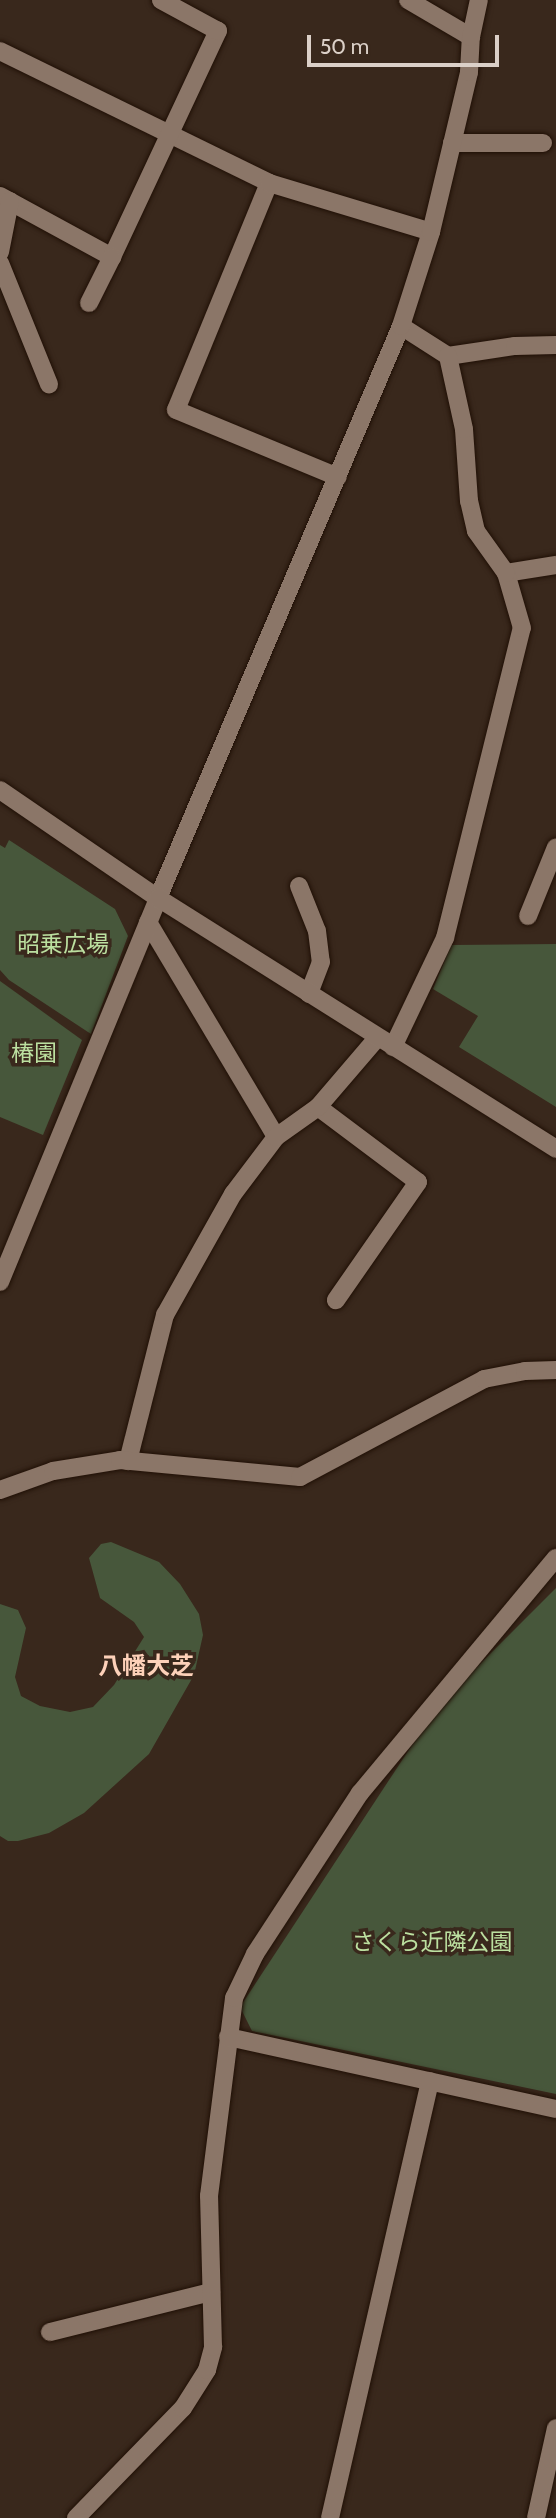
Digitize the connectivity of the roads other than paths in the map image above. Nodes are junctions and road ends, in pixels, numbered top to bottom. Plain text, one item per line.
1 (161, 0) edge
2 (408, 0) edge
3 (478, 0) edge
4 (471, 37) junction
5 (0, 51) edge
6 (170, 137) junction
7 (452, 143) junction
8 (542, 143) dead end
9 (269, 183) junction
10 (5, 199) edge
11 (431, 232) junction
12 (0, 252) edge
13 (112, 257) junction
14 (0, 263) edge
15 (89, 303) dead end
16 (401, 326) junction
17 (556, 345) edge
18 (448, 356) junction
19 (49, 384) dead end
20 (338, 477) junction
21 (556, 565) edge
22 (506, 573) junction
23 (0, 790) edge
24 (556, 847) edge
25 (299, 886) dead end
26 (158, 898) junction
27 (528, 916) dead end
28 (148, 922) junction
29 (309, 994) junction
30 (385, 1042) junction
31 (318, 1107) junction
32 (276, 1137) junction
33 (556, 1149) edge
34 (0, 1282) edge
35 (336, 1300) dead end
36 (556, 1370) edge
37 (128, 1461) junction
38 (0, 1490) edge
39 (556, 1558) edge
40 (228, 2037) junction
41 (430, 2081) junction
42 (556, 2109) edge
43 (211, 2292) junction
44 (50, 2332) dead end
45 (556, 2428) edge
46 (76, 2518) edge
47 (330, 2518) edge
48 (536, 2518) edge

1 - 6 street
2 - 4 street
3 - 4 street
4 - 7 street
5 - 6 street
6 - 9 street
6 - 13 street
7 - 8 street
7 - 11 street
9 - 11 street
9 - 20 street
10 - 12 street
10 - 13 street
11 - 16 street
13 - 15 street
14 - 19 street
16 - 18 street
16 - 20 street
17 - 18 street
18 - 22 street
20 - 26 street
21 - 22 street
22 - 30 street
23 - 26 street
24 - 27 street
25 - 29 street
26 - 28 street
26 - 29 street
28 - 32 street
28 - 34 street
29 - 30 street
30 - 31 street
30 - 33 street
31 - 32 street
31 - 35 street
32 - 37 street
36 - 37 street
37 - 38 street
39 - 40 street
40 - 41 street
40 - 43 street
41 - 42 street
41 - 47 street
43 - 44 street
43 - 46 street
45 - 48 street

